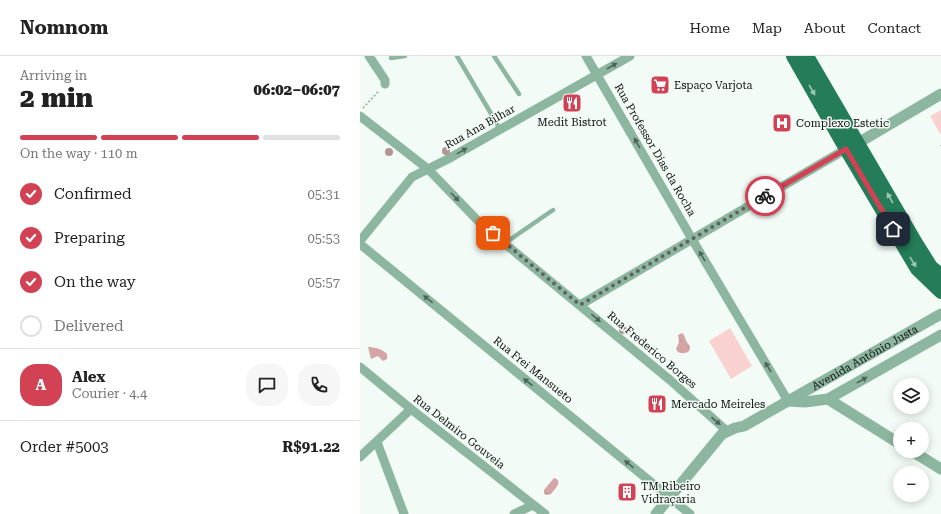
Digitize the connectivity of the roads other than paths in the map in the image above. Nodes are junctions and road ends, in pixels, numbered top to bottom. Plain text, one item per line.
1 (369, 56) edge
2 (405, 56) edge
3 (457, 56) edge
4 (494, 56) edge
5 (586, 56) edge
6 (630, 56) edge
7 (793, 56) edge
8 (807, 56) edge
9 (391, 58) dead end
10 (598, 75) junction
11 (386, 84) road end
12 (518, 94) dead end
13 (941, 94) edge
14 (361, 112) edge
15 (500, 130) junction
16 (852, 146) junction
17 (428, 169) junction
18 (553, 210) dead end
19 (692, 239) junction
20 (360, 241) edge
21 (505, 243) junction
22 (360, 244) edge
23 (941, 276) edge
24 (941, 292) edge
25 (580, 305) junction
26 (941, 314) edge
27 (941, 335) edge
28 (895, 340) junction
29 (904, 356) junction
30 (360, 367) edge
31 (828, 399) junction
32 (788, 401) junction
33 (411, 409) junction
34 (728, 432) junction
35 (893, 440) edge
36 (377, 442) junction
37 (360, 457) edge
38 (923, 458) edge
39 (941, 469) edge
40 (670, 498) junction
41 (532, 504) junction
42 (404, 514) edge
43 (514, 514) edge
44 (544, 514) edge
45 (656, 514) edge
46 (690, 514) edge

1 - 11 street
2 - 9 lane
3 - 15 lane
4 - 12 lane
5 - 10 street, Rua Professor Dias da Rocha
10 -> 6 street, Rua Ana Bilhar
7 -> 16 main road
8 - 16 main road
10 - 15 street, Rua Ana Bilhar
19 -> 10 street, Rua Professor Dias da Rocha
13 - 16 street
14 - 17 street, Rua Frederico Borges
17 -> 15 street, Rua Ana Bilhar
16 - 19 street
23 -> 16 main road
16 -> 24 main road
17 - 20 street, Rua Ana Bilhar
17 -> 21 street, Rua Frederico Borges
18 - 21 lane
19 - 25 street
32 -> 19 street, Rua Professor Dias da Rocha
21 - 25 street, Rua Frederico Borges
40 -> 22 street, Rua Frei Mansueto
25 -> 34 street, Rua Frederico Borges
26 - 28 street, Avenida Antônio Justa
27 - 29 street, Avenida Antônio Justa
28 - 29 street
28 - 32 street, Avenida Antônio Justa
31 -> 29 street, Avenida Antônio Justa
30 - 33 street, Rua Delmiro Gouveia
31 - 32 street, Avenida Antônio Justa
31 - 35 street
32 - 34 street, Avenida Antônio Justa
33 - 36 street
33 - 41 street, Rua Delmiro Gouveia
34 - 40 street, Avenida Antônio Justa
36 - 37 street
36 - 42 street
38 - 39 street
40 - 45 street, Avenida Antônio Justa
40 - 46 street, Rua Frei Mansueto
41 - 43 street
41 - 44 street, Rua Delmiro Gouveia

